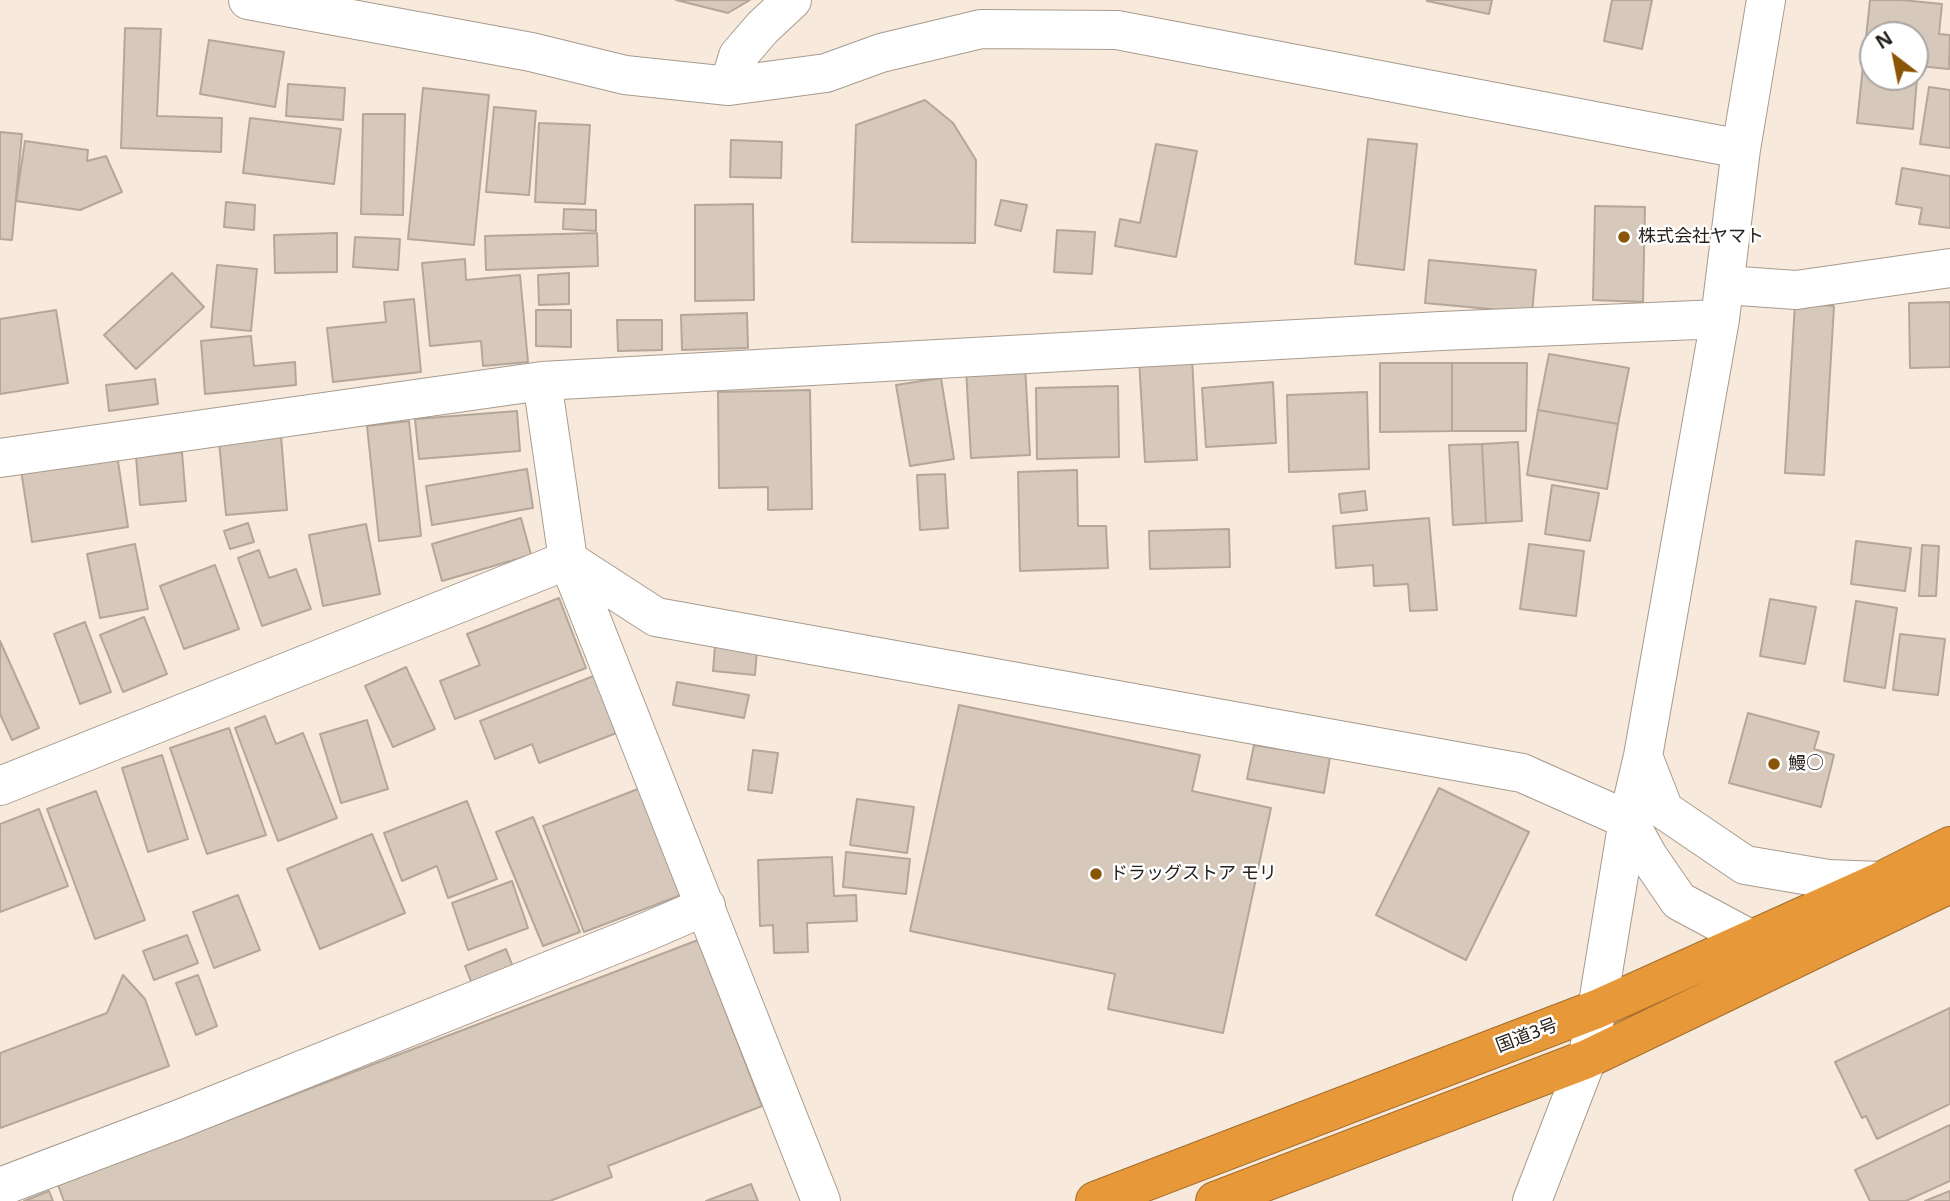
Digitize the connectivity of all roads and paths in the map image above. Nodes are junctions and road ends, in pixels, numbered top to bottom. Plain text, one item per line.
1 (248, 0) edge
2 (792, 0) edge
3 (1766, 0) edge
4 (729, 86) junction
5 (1741, 149) junction
6 (1950, 268) edge
7 (1722, 302) junction
8 (542, 381) junction
9 (0, 458) edge
10 (568, 560) junction
11 (1643, 756) junction
12 (0, 786) edge
13 (1628, 820) junction
14 (1950, 846) edge
15 (1881, 881) junction
16 (1950, 884) edge
17 (706, 906) junction
18 (1750, 939) junction
19 (1822, 946) junction
20 (1597, 1009) junction
21 (1587, 1059) junction
22 (0, 1187) edge
23 (821, 1201) edge
24 (1095, 1201) edge
25 (1215, 1201) edge
26 (1532, 1201) edge

1 - 4 street
2 - 4 street
3 - 5 street
4 - 5 street
5 - 7 street
6 - 7 street
7 - 8 street
7 - 11 street
8 - 9 street
8 - 10 street
10 - 12 street
10 - 13 street
10 - 17 street
11 - 13 street
11 - 15 street
13 - 18 street
13 - 20 street
14 - 15 highway, 国道3号
15 - 18 highway, 国道3号
16 - 19 highway
17 - 22 street
17 - 23 street
18 - 19 street
18 - 20 highway, 国道3号
19 - 21 highway
20 - 21 street
20 - 24 highway, 国道3号
21 - 25 highway
21 - 26 street

